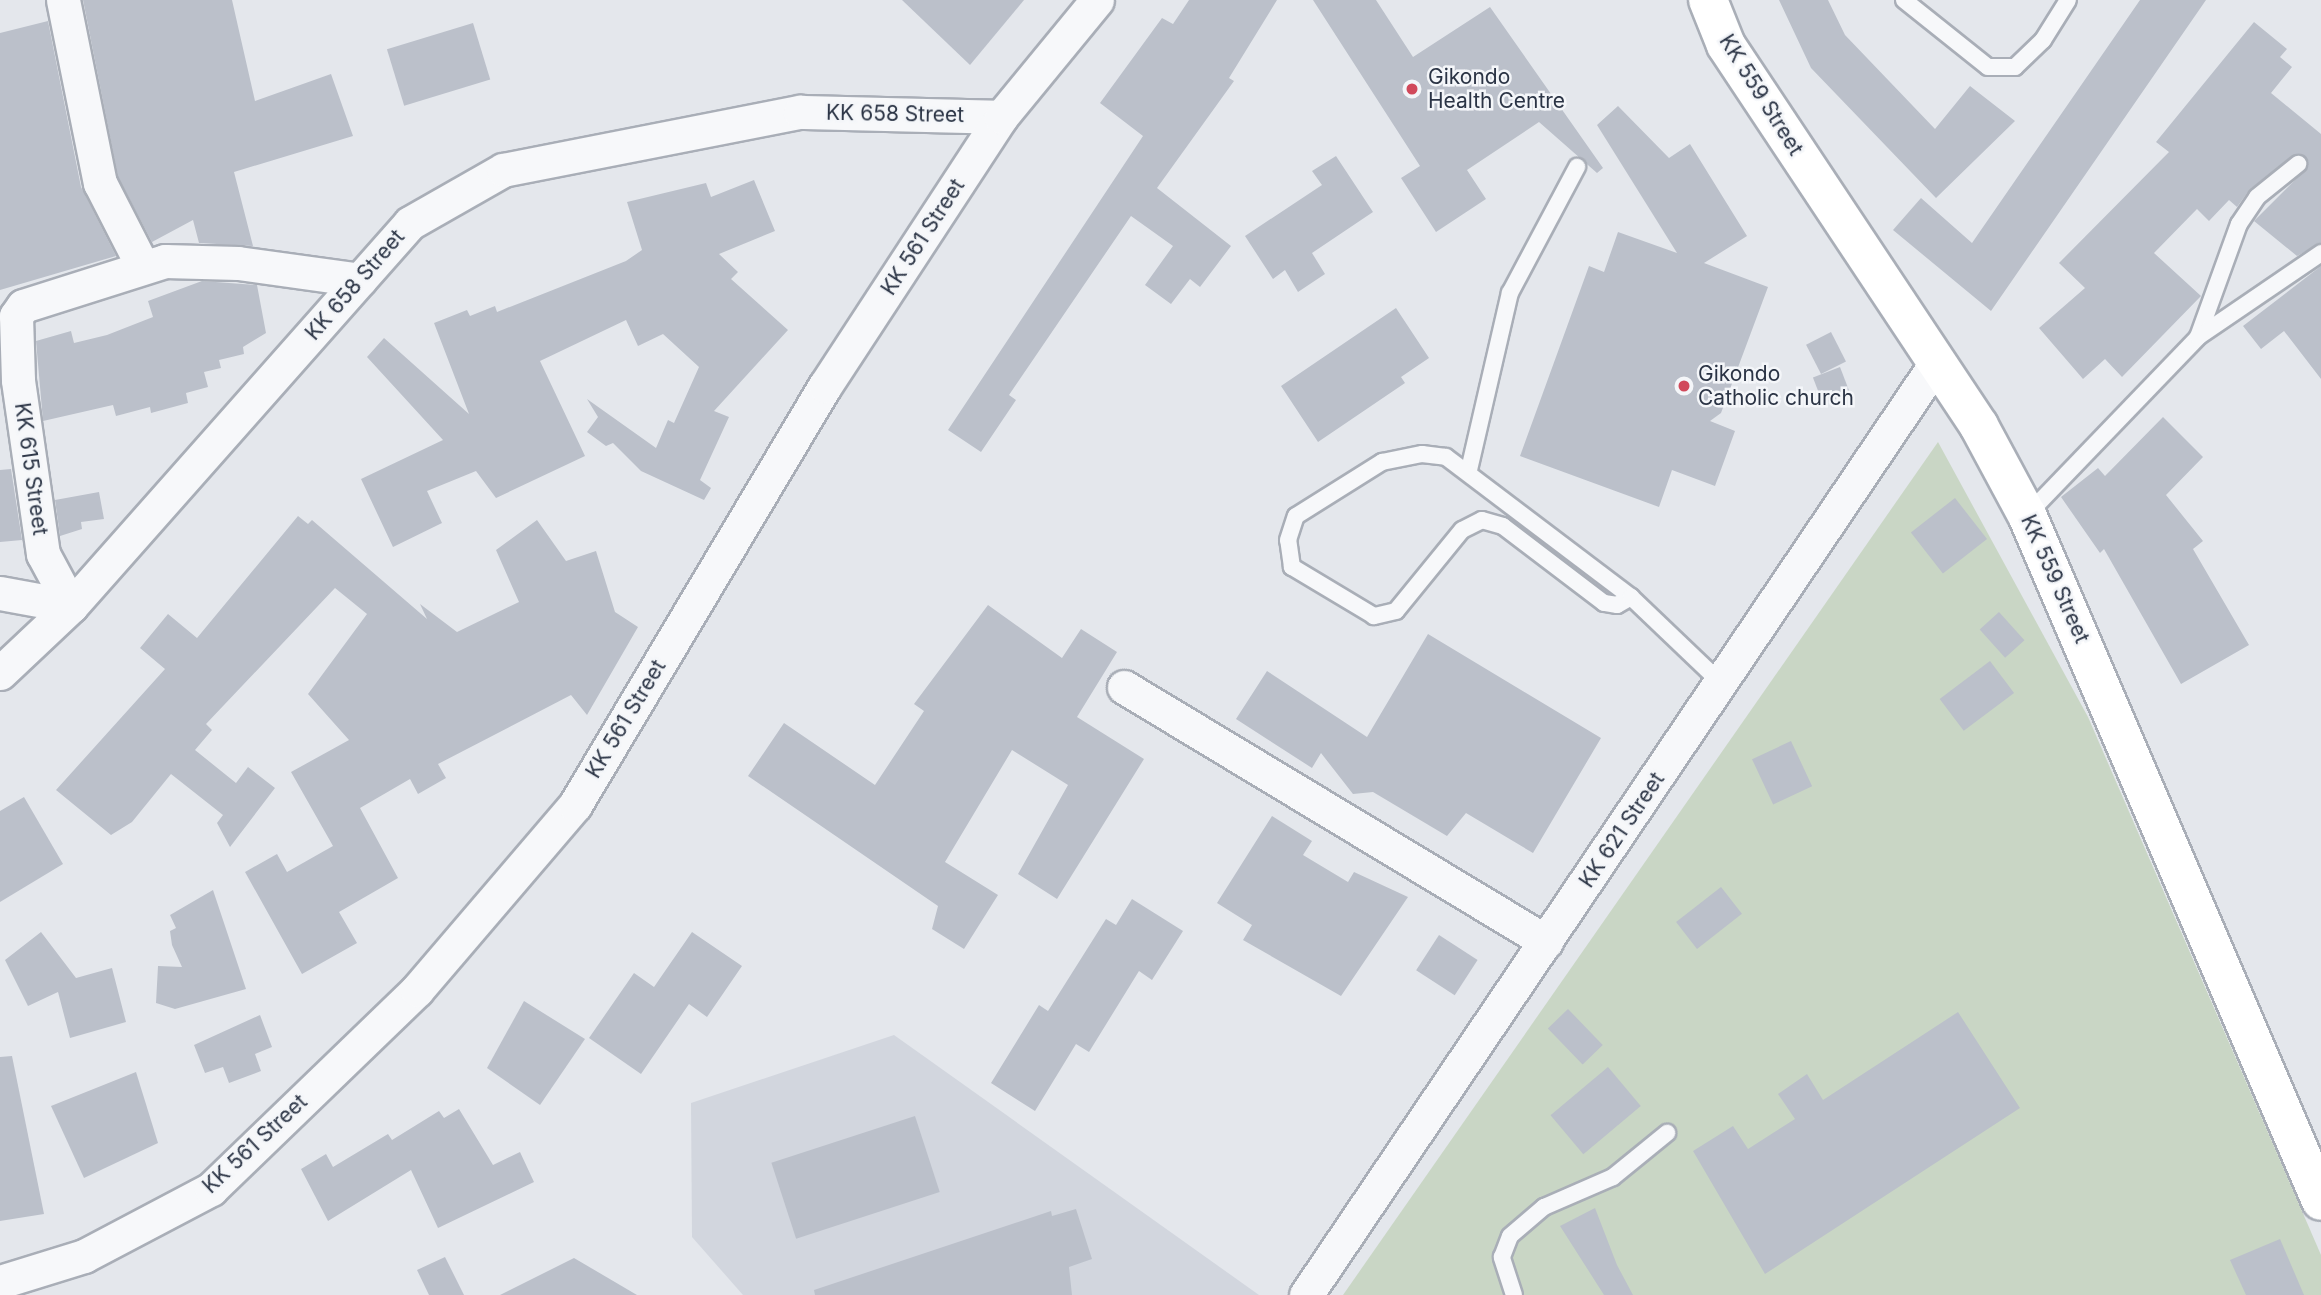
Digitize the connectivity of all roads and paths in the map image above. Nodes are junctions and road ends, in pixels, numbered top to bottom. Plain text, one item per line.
1 (63, 0) edge
2 (1097, 0) edge
3 (1708, 0) edge
4 (1904, 0) edge
5 (2068, 0) edge
6 (1001, 117) junction
7 (2298, 164) dead end
8 (1577, 167) dead end
9 (2321, 253) edge
10 (143, 267) junction
11 (360, 280) junction
12 (2198, 337) junction
13 (1936, 363) junction
14 (1469, 470) junction
15 (2027, 515) junction
16 (0, 593) edge
17 (1632, 597) junction
18 (71, 606) junction
19 (0, 673) edge
20 (1722, 684) junction
21 (1124, 687) dead end
22 (1546, 942) junction
23 (1667, 1133) dead end
24 (2321, 1201) edge
25 (0, 1282) edge
26 (1306, 1295) edge
27 (1514, 1295) edge

1 - 10 street
2 - 6 street, KK 561 Street
3 - 13 main road, KK 559 Street
4 - 5 lane
6 - 11 street, KK 658 Street
6 - 25 street, KK 561 Street
7 - 12 lane
8 - 14 lane
9 - 12 lane
10 - 11 street, KK 615 Street
10 - 18 street, KK 615 Street
11 - 18 street, KK 658 Street
12 - 15 lane
13 - 15 main road, KK 559 Street
13 - 20 street, KK 621 Street
14 - 17 lane
14 - 17 lane
15 - 24 main road, KK 559 Street
16 - 18 street
17 - 20 lane
18 - 19 street, KK 658 Street
20 - 22 street, KK 621 Street
21 - 22 street
22 - 26 street, KK 621 Street
23 - 27 lane

